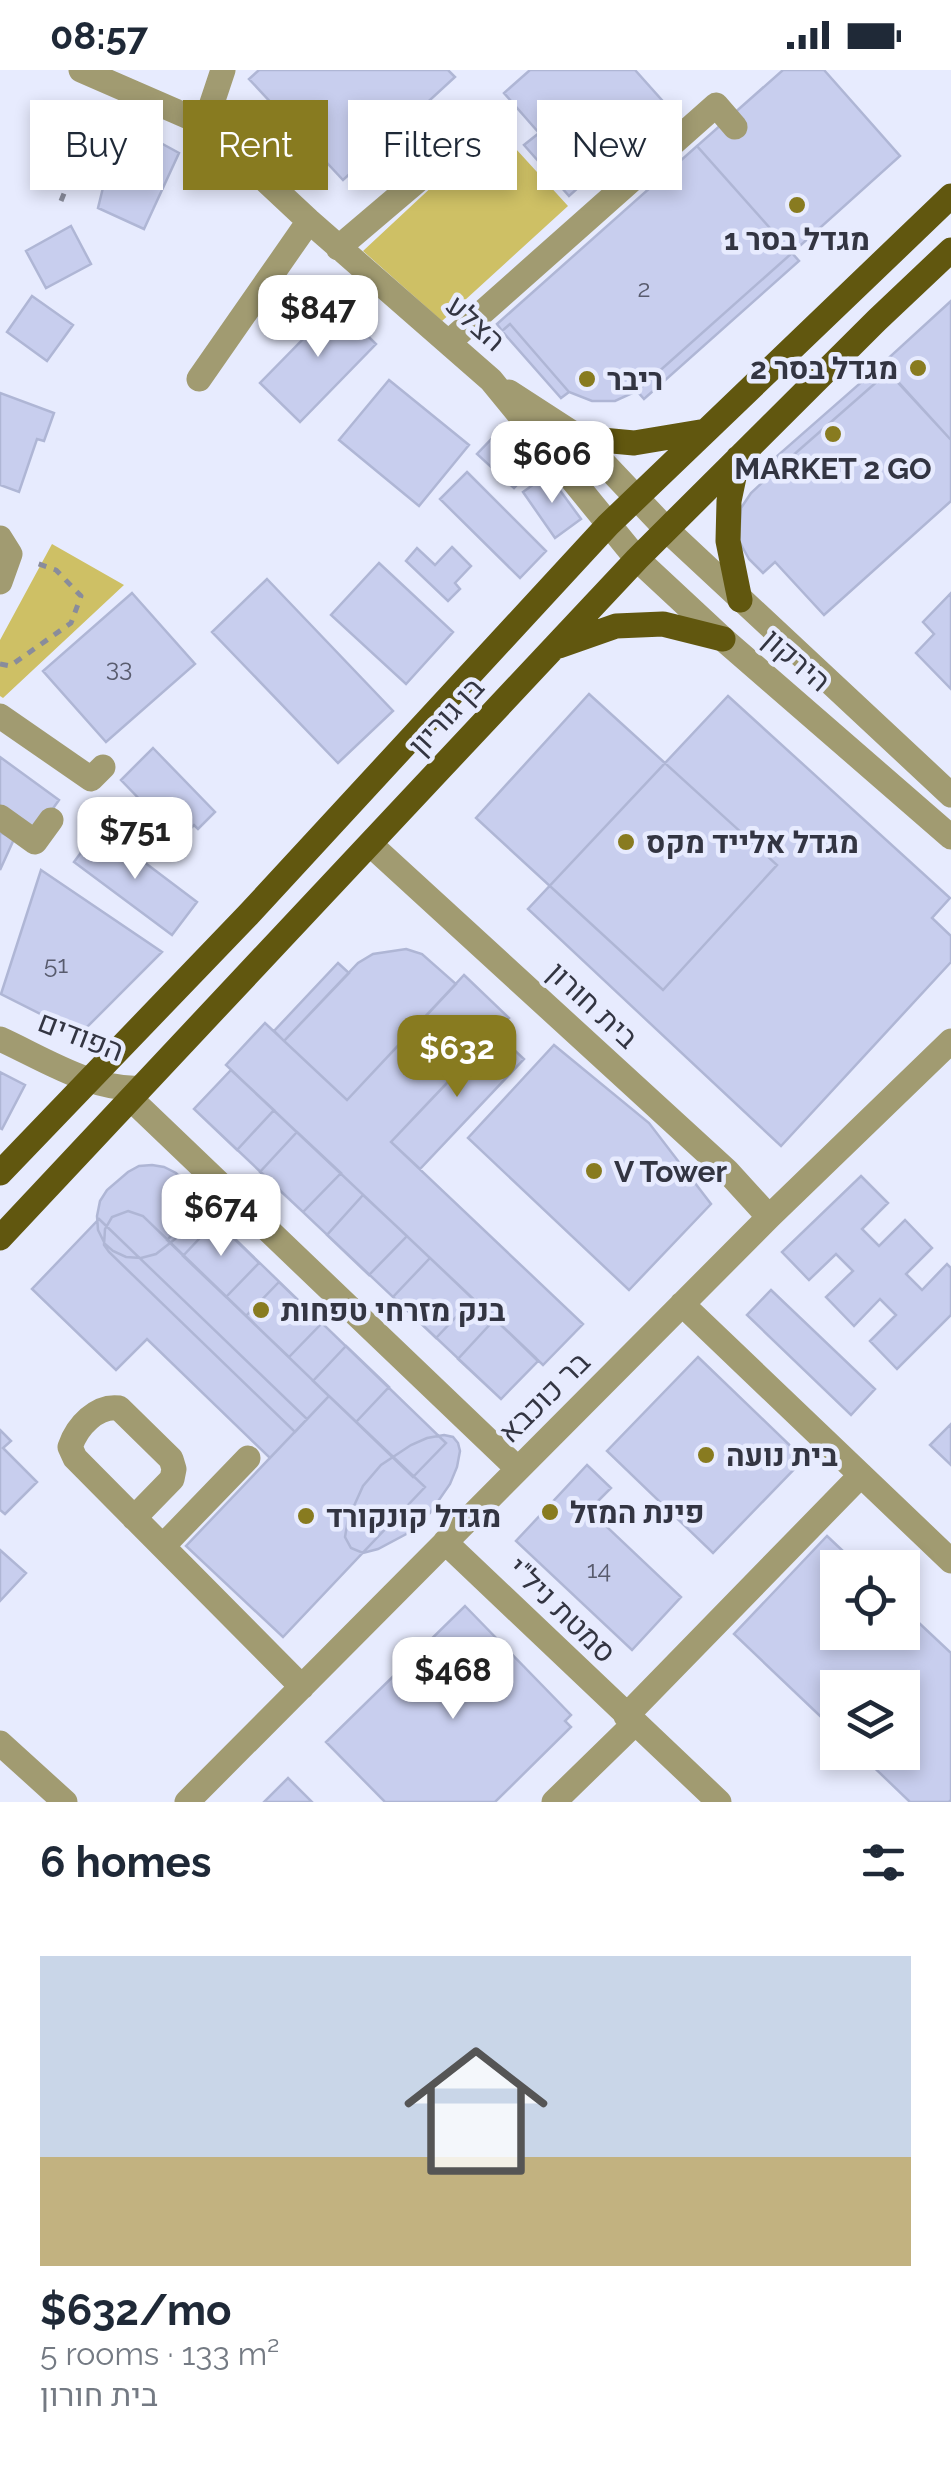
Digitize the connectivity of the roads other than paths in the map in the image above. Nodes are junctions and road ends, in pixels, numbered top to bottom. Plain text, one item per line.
1 (81, 70) edge
2 (224, 70) edge
3 (214, 100) edge
4 (183, 114) edge
5 (735, 127) dead end
6 (276, 190) edge
7 (406, 190) edge
8 (951, 196) edge
9 (309, 221) junction
10 (338, 248) junction
11 (951, 250) edge
12 (448, 342) junction
13 (199, 379) dead end
14 (491, 380) junction
15 (706, 431) junction
16 (580, 438) junction
17 (738, 458) junction
18 (637, 497) junction
19 (608, 524) junction
20 (667, 530) junction
21 (5, 546) edge
22 (638, 560) junction
23 (0, 582) edge
24 (740, 600) junction
25 (724, 639) junction
26 (554, 648) junction
27 (0, 716) edge
28 (103, 767) dead end
29 (951, 795) edge
30 (0, 817) edge
31 (51, 820) dead end
32 (951, 837) edge
33 (371, 845) junction
34 (0, 1039) edge
35 (951, 1041) edge
36 (89, 1080) junction
37 (135, 1093) junction
38 (0, 1174) edge
39 (768, 1217) junction
40 (0, 1238) edge
41 (682, 1304) junction
42 (248, 1458) dead end
43 (518, 1469) junction
44 (862, 1475) junction
45 (134, 1518) dead end
46 (445, 1542) junction
47 (163, 1546) junction
48 (951, 1561) edge
49 (302, 1686) junction
50 (630, 1720) junction
51 (0, 1743) edge
52 (65, 1802) edge
53 (187, 1802) edge
54 (554, 1802) edge
55 (718, 1802) edge

1 - 4 street, הצלע
2 - 3 street
5 - 12 street
6 - 9 street, הצלע
7 - 10 street
8 - 15 main road, בן גוריון
9 - 10 street, הצלע
9 - 13 street
10 - 12 street, הצלע
11 - 17 main road, בן גוריון
12 - 14 street, הצלע
14 - 16 street, הצלע
14 - 19 street, הצלע
15 - 16 main road
15 - 18 main road, בן גוריון
16 - 18 street, הצלע
17 - 20 main road, בן גוריון
17 - 24 main road
18 - 19 main road, בן גוריון
18 - 20 street, הירקון
19 - 22 street, הירקון
19 - 36 main road, בן גוריון
20 - 22 main road, בן גוריון
20 - 24 street, הירקון
21 - 23 street
22 - 25 street, הירקון
22 - 26 main road, בן גוריון
24 - 29 street, הירקון
25 - 26 main road
25 - 32 street, הירקון
26 - 33 main road, בן גוריון
27 - 28 street
30 - 31 street
33 - 37 main road, בן גוריון
33 - 39 street, בית חורון
34 - 36 street, הפודים
35 - 39 street, בר כוכבא
36 - 37 street, הפודים
36 - 38 main road, בן גוריון
37 - 40 main road, בן גוריון
37 - 43 street
39 - 41 street, בר כוכבא
41 - 43 street, בר כוכבא
41 - 44 street
42 - 47 street
43 - 46 street, בר כוכבא
44 - 48 street
44 - 50 street
45 - 47 street
46 - 49 street, בר כוכבא
46 - 50 street, סמטת ניל"י
47 - 49 street
49 - 53 street, בר כוכבא
50 - 54 street
50 - 55 street, סמטת ניל"י
51 - 52 street

